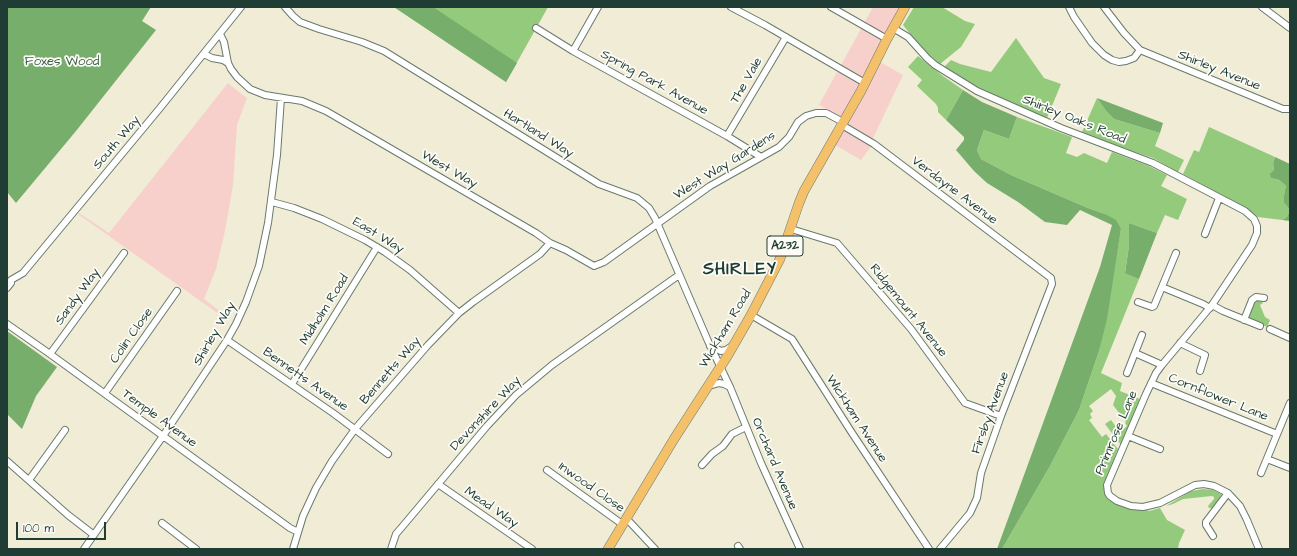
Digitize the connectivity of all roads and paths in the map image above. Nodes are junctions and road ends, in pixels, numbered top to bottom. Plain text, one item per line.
1 (241, 7) edge
2 (285, 7) edge
3 (598, 7) edge
4 (731, 7) edge
5 (831, 7) edge
6 (905, 7) edge
7 (1069, 7) edge
8 (1104, 7) edge
9 (1262, 7) edge
10 (536, 28) dead end
11 (893, 28) junction
12 (1290, 28) edge
13 (220, 34) junction
14 (786, 37) junction
15 (887, 39) junction
16 (1140, 50) junction
17 (573, 51) junction
18 (204, 54) junction
19 (228, 63) junction
20 (865, 83) junction
21 (281, 98) junction
22 (1290, 109) edge
23 (842, 123) junction
24 (727, 136) junction
25 (761, 157) junction
26 (1219, 198) junction
27 (272, 202) junction
28 (1255, 221) joint
29 (658, 224) junction
30 (791, 230) junction
31 (1205, 234) dead end
32 (550, 243) junction
33 (377, 247) junction
34 (1176, 252) dead end
35 (124, 253) dead end
36 (679, 274) junction
37 (9, 278) edge
38 (1051, 278) joint
39 (1162, 287) junction
40 (7, 288) edge
41 (177, 291) dead end
42 (1264, 298) dead end
43 (1138, 302) dead end
44 (1211, 306) junction
45 (459, 313) junction
46 (751, 315) junction
47 (1244, 320) junction
48 (7, 324) edge
49 (1260, 326) dead end
50 (1270, 329) dead end
51 (1142, 334) dead end
52 (1290, 338) edge
53 (227, 340) junction
54 (1180, 343) junction
55 (734, 344) junction
56 (710, 346) junction
57 (1135, 353) junction
58 (50, 354) junction
59 (1162, 365) junction
60 (720, 367) junction
61 (1200, 371) dead end
62 (1127, 372) dead end
63 (1151, 383) junction
64 (292, 384) junction
65 (707, 387) junction
66 (730, 387) junction
67 (105, 394) junction
68 (1290, 403) edge
69 (1001, 416) junction
70 (746, 426) junction
71 (355, 429) junction
72 (65, 430) dead end
73 (1277, 434) junction
74 (163, 436) junction
75 (1128, 436) junction
76 (1160, 449) dead end
77 (388, 454) dead end
78 (1267, 459) junction
79 (7, 461) edge
80 (702, 465) dead end
81 (1290, 468) edge
82 (547, 470) dead end
83 (1261, 473) dead end
84 (29, 480) junction
85 (438, 484) junction
86 (1228, 493) junction
87 (624, 521) junction
88 (162, 523) dead end
89 (298, 532) junction
90 (94, 534) junction
91 (1213, 536) dead end
92 (84, 549) edge
93 (196, 549) edge
94 (293, 549) edge
95 (391, 549) edge
96 (532, 549) edge
97 (608, 549) edge
98 (655, 549) edge
99 (800, 549) edge
100 (930, 549) edge
101 (940, 549) edge
102 (1259, 549) edge

1 - 13 street, South Way
2 - 29 street, Hartland Way
3 - 17 street
4 - 14 street
5 - 15 street
6 - 11 highway, Wickham Road / A232
7 - 16 street
8 - 16 street, Shirley Avenue
9 - 12 street
10 - 17 street, Spring Park Avenue
11 - 15 highway, Wickham Road / A232
11 - 26 street, Shirley Oaks Road
13 - 18 street, South Way
13 - 19 street, West Way
14 - 20 street
14 - 24 street, The Vale
15 - 20 highway, Wickham Road / A232
16 - 22 street, Shirley Avenue
17 - 24 street, Spring Park Avenue
18 - 19 street
18 - 37 street, South Way
19 - 21 street, West Way
20 - 23 highway, Wickham Road / A232
21 - 27 street, Shirley Way
21 - 32 street, West Way
23 - 25 street, West Way Gardens
23 - 30 highway, Wickham Road / A232
23 - 38 street, Verdayne Avenue
24 - 25 street, Spring Park Avenue
25 - 29 street, West Way Gardens
26 - 28 street, Shirley Oaks Road
26 - 31 street
27 - 33 street, East Way
27 - 53 street, Shirley Way
28 - 44 street, Primrose Lane
29 - 32 street, West Way
29 - 36 street, Hartland Way
30 - 46 highway, Wickham Road / A232
30 - 69 street, Ridgemount Avenue
32 - 45 street, Bennetts Way
33 - 45 street, East Way
33 - 64 street, Midholm Road
34 - 39 street
35 - 58 street, Sandy Way
36 - 56 street, Hartland Way
36 - 85 street, Devonshire Way
37 - 40 street, South Way
38 - 69 street, Firsby Avenue
39 - 43 street
39 - 44 street
41 - 67 street, Colin Close
42 - 47 street
44 - 47 street
44 - 54 street, Primrose Lane
45 - 71 street, Bennetts Way
46 - 55 highway, Wickham Road / A232
46 - 100 street, Wickham Avenue
47 - 49 street
48 - 58 street, Temple Avenue
50 - 52 street
51 - 57 street
53 - 64 street, Bennetts Avenue
53 - 74 street, Shirley Way
54 - 59 street, Primrose Lane
54 - 61 street
55 - 56 street
55 - 60 highway, Wickham Road / A232
56 - 60 street, Hartland Way
57 - 59 street
57 - 62 street
58 - 67 street, Temple Avenue
59 - 63 street, Primrose Lane
60 - 65 highway, Wickham Road / A232
60 - 66 street, Orchard Avenue
63 - 73 street, Cornflower Lane
63 - 75 street, Primrose Lane
64 - 71 street, Bennetts Avenue
65 - 66 street
65 - 87 highway, Wickham Road / A232
66 - 70 street, Orchard Avenue
67 - 74 street, Temple Avenue
68 - 73 street, Cornflower Lane
69 - 101 street, Firsby Avenue
70 - 80 street
70 - 99 street, Orchard Avenue
71 - 77 street, Bennetts Avenue
71 - 89 street, Bennetts Way
72 - 84 street
73 - 78 street, Cornflower Lane
74 - 89 street, Temple Avenue
74 - 90 street, Shirley Way
75 - 76 street
75 - 86 street, Primrose Lane
78 - 81 street
78 - 83 street, Cornflower Lane
79 - 84 street
82 - 87 street, Inwood Close
84 - 90 street
85 - 95 street, Devonshire Way
85 - 96 street, Mead Way
86 - 91 street
86 - 102 street, Primrose Lane
87 - 97 highway, Wickham Road / A232
87 - 98 street, Inwood Close
88 - 93 street
89 - 94 street, Bennetts Way
90 - 92 street, Shirley Way

